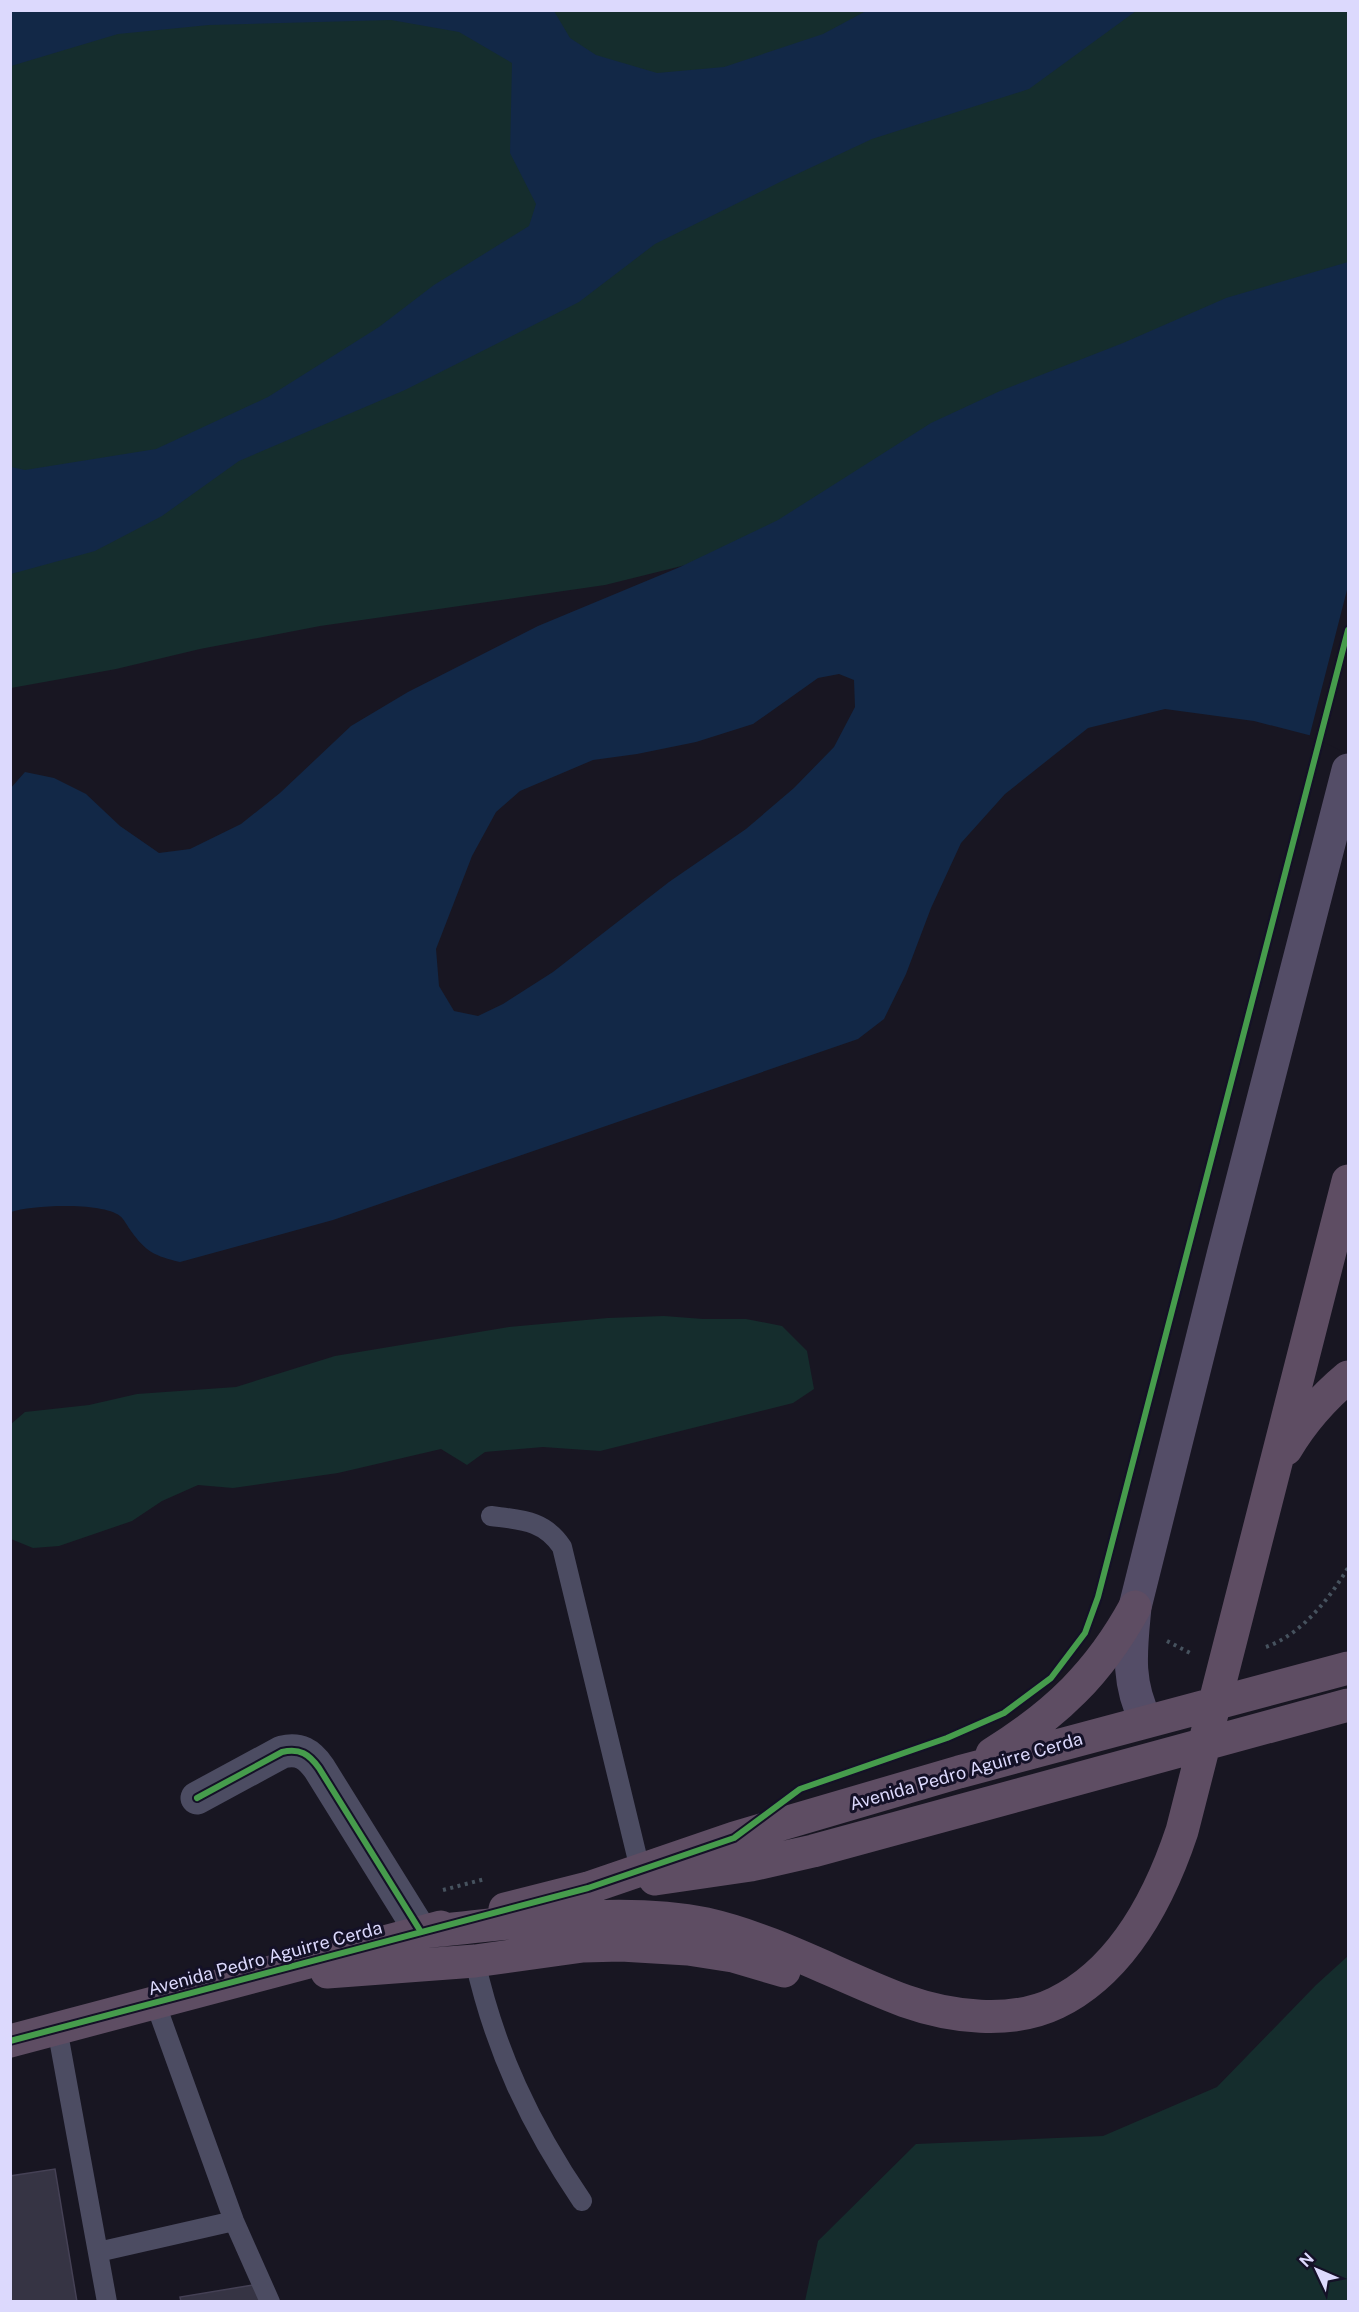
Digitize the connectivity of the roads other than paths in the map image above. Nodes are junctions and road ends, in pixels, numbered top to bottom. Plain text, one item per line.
1 (1348, 770) edge
2 (1348, 1181) edge
3 (1348, 1377) edge
4 (1273, 1471) junction
5 (491, 1516) dead end
6 (1135, 1607) junction
7 (1348, 1668) edge
8 (1348, 1705) edge
9 (1146, 1721) junction
10 (1166, 1754) junction
11 (959, 1772) junction
12 (197, 1798) dead end
13 (640, 1869) junction
14 (588, 1888) junction
15 (421, 1932) junction
16 (475, 1961) junction
17 (250, 1977) junction
18 (877, 1989) junction
19 (155, 2002) junction
20 (57, 2028) junction
21 (10, 2040) edge
22 (582, 2201) dead end
23 (234, 2221) junction
24 (98, 2252) junction
25 (107, 2301) edge
26 (270, 2301) edge

1 - 6 main road
2 - 4 highway
3 - 4 highway
4 - 18 highway
5 - 13 lane
6 - 9 main road
6 - 11 highway
7 - 9 highway, Avenida Pedro Aguirre Cerda
8 - 10 highway, Avenida Pedro Aguirre Cerda
9 - 10 highway
9 - 11 highway, Avenida Pedro Aguirre Cerda
10 - 14 highway, Avenida Pedro Aguirre Cerda
11 - 13 highway, Avenida Pedro Aguirre Cerda
12 - 15 street
13 - 14 highway, Avenida Pedro Aguirre Cerda
14 - 15 highway, Avenida Pedro Aguirre Cerda
15 - 17 highway, Avenida Pedro Aguirre Cerda
15 - 18 highway
16 - 17 highway
16 - 18 highway
16 - 22 lane
17 - 19 highway, Avenida Pedro Aguirre Cerda
19 - 20 highway, Avenida Pedro Aguirre Cerda
19 - 23 lane
20 - 21 highway, Avenida Pedro Aguirre Cerda
20 - 24 lane
23 - 24 lane
23 - 26 lane
24 - 25 lane

